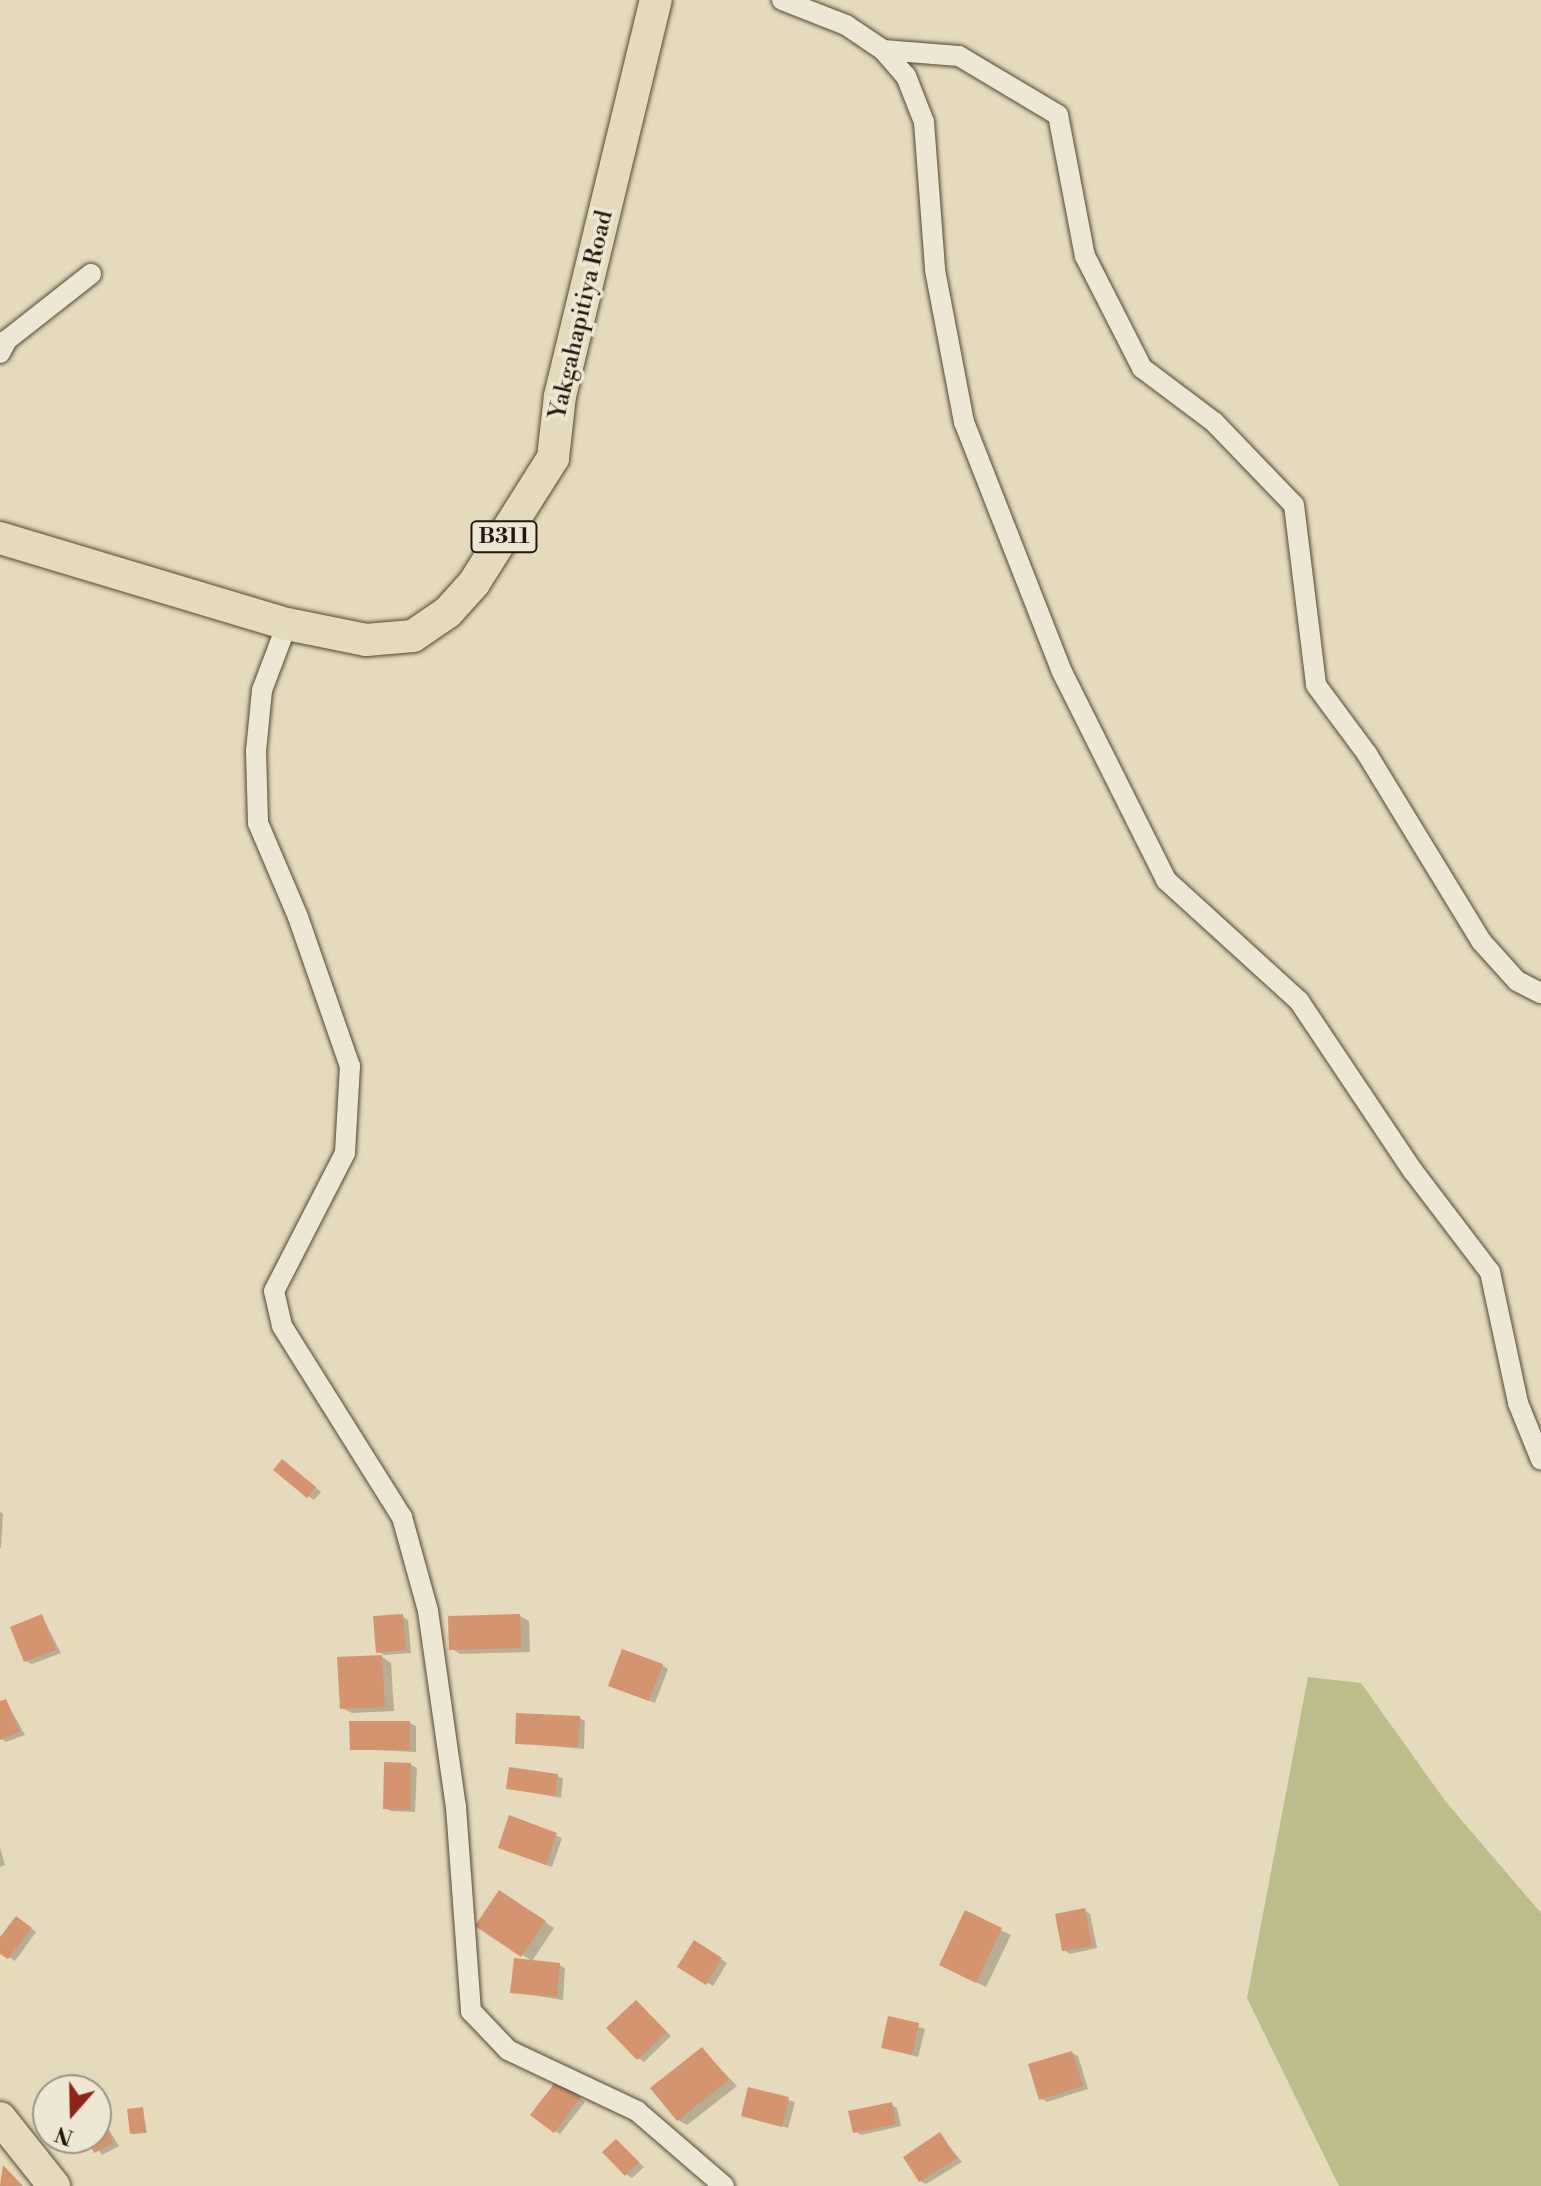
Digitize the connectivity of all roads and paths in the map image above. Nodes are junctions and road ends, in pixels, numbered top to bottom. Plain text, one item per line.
1 (656, 0) edge
2 (782, 0) edge
3 (883, 50) junction
4 (91, 274) dead end
5 (0, 353) edge
6 (0, 538) edge
7 (287, 624) junction
8 (1541, 993) edge
9 (1541, 1460) edge
10 (0, 2118) edge
11 (54, 2186) edge
12 (724, 2186) edge

1 - 7 main road, Yakgahapitiya Road / B311
2 - 3 street
3 - 8 street
3 - 9 street
4 - 5 street
6 - 7 main road, Yakgahapitiya Road / B311
7 - 12 street
10 - 11 main road

